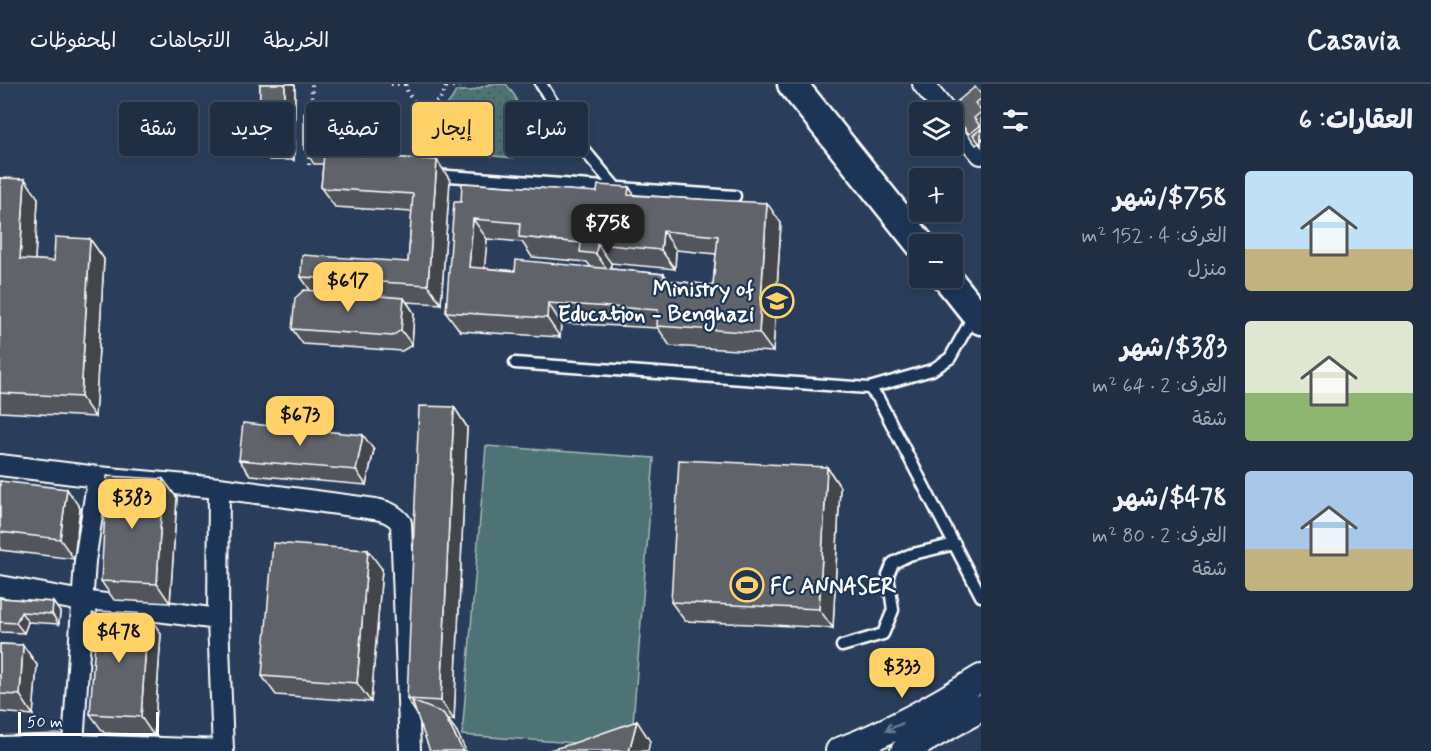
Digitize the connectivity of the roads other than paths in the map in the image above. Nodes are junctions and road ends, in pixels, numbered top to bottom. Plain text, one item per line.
1 (541, 84) edge
2 (792, 84) edge
3 (923, 84) edge
4 (938, 102) edge
5 (963, 133) edge
6 (981, 154) edge
7 (421, 174) edge
8 (616, 188) junction
9 (735, 196) dead end
10 (912, 234) edge
11 (956, 288) edge
12 (979, 313) edge
13 (515, 363) dead end
14 (869, 388) junction
15 (0, 465) edge
16 (98, 477) junction
17 (219, 488) junction
18 (955, 544) junction
19 (0, 586) edge
20 (981, 596) edge
21 (82, 601) junction
22 (218, 619) junction
23 (842, 646) dead end
24 (981, 678) edge
25 (981, 708) edge
26 (935, 744) edge
27 (73, 745) junction
28 (0, 747) edge
29 (223, 750) edge
30 (410, 751) edge
31 (839, 751) edge
32 (904, 751) edge

1 - 8 lane
2 - 10 main road
3 - 4 street
5 - 6 street
7 - 8 lane
8 - 9 lane
11 - 12 main road
12 - 14 lane
13 - 14 lane
14 - 18 lane
15 - 16 street
16 - 17 street
16 - 21 street
17 - 22 street
17 - 30 street
18 - 20 lane
18 - 23 lane
19 - 21 street
21 - 22 street
21 - 27 street
22 - 29 street
24 -> 31 street
25 - 26 street
26 - 32 street
27 - 28 street
27 - 29 street

